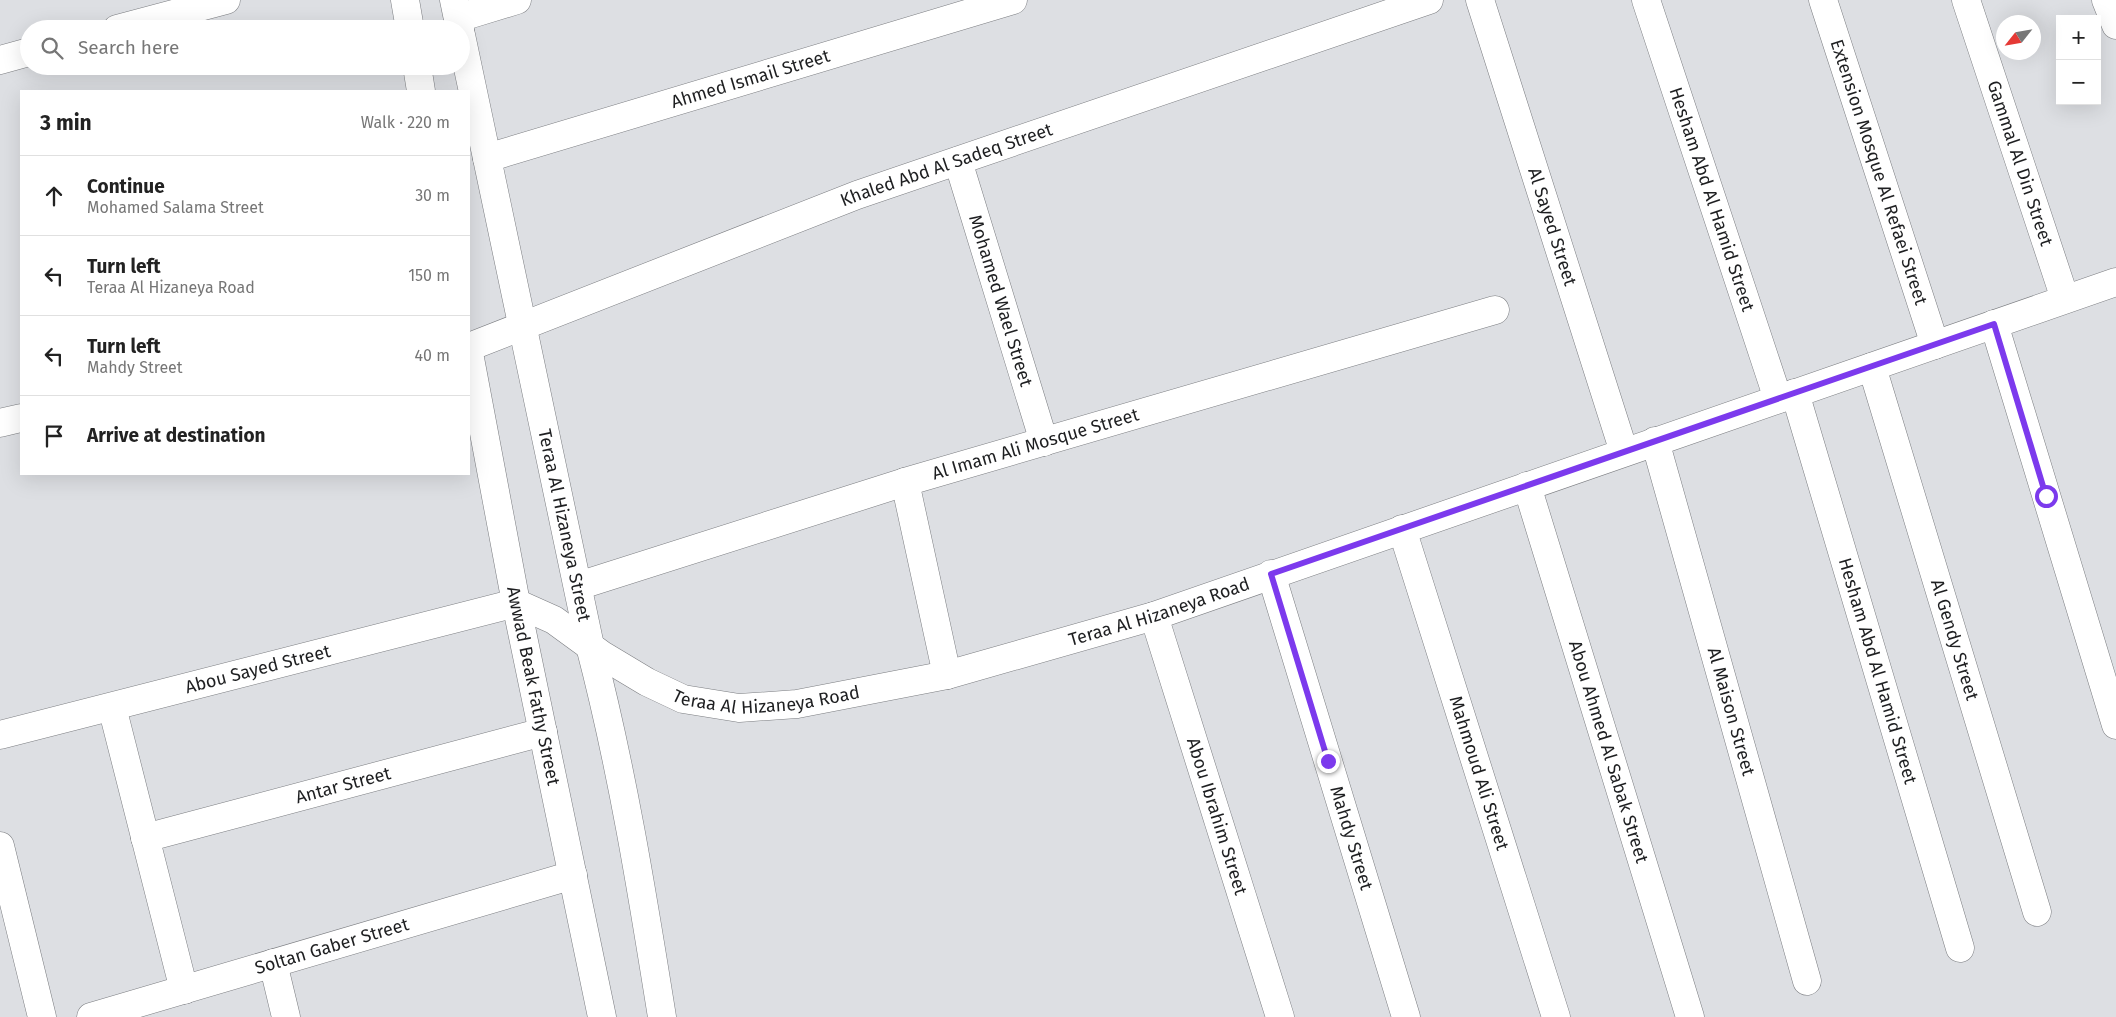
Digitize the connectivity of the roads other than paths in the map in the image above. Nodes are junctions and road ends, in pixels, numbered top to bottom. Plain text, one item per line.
1 (226, 0) edge
2 (405, 0) edge
3 (517, 0) edge
4 (1013, 0) edge
5 (1430, 0) edge
6 (1480, 0) edge
7 (1646, 0) edge
8 (1823, 0) edge
9 (1966, 0) edge
10 (2106, 0) edge
11 (151, 20) edge
12 (408, 20) edge
13 (458, 20) edge
14 (2116, 25) edge
15 (20, 54) edge
16 (0, 60) edge
17 (418, 75) edge
18 (470, 75) edge
19 (421, 90) edge
20 (487, 158) junction
21 (958, 161) junction
22 (2116, 282) edge
23 (2065, 300) junction
24 (1495, 310) dead end
25 (1994, 324) junction
26 (523, 325) junction
27 (1935, 344) junction
28 (470, 346) edge
29 (470, 358) edge
30 (1872, 367) junction
31 (1787, 396) junction
32 (20, 418) edge
33 (0, 423) edge
34 (1655, 441) junction
35 (1044, 442) junction
36 (1624, 452) junction
37 (905, 482) junction
38 (1527, 486) junction
39 (1402, 529) junction
40 (1271, 574) junction
41 (578, 586) junction
42 (516, 603) junction
43 (1154, 616) junction
44 (590, 646) junction
45 (947, 675) junction
46 (112, 707) junction
47 (2116, 725) edge
48 (542, 732) junction
49 (0, 736) edge
50 (145, 838) junction
51 (0, 846) edge
52 (573, 875) junction
53 (2038, 912) dead end
54 (1960, 948) dead end
55 (273, 964) junction
56 (1808, 981) dead end
57 (184, 990) junction
58 (42, 1017) edge
59 (91, 1017) edge
60 (286, 1017) edge
61 (602, 1017) edge
62 (662, 1017) edge
63 (1280, 1017) edge
64 (1406, 1017) edge
65 (1556, 1017) edge
66 (1690, 1017) edge

1 - 11 street
2 - 12 street
3 - 13 street
4 - 20 street, Ahmed Ismail Street
5 - 21 street, Khaled Abd Al Sadeq Street
6 - 36 street, Al Sayed Street
7 - 31 street, Hesham Abd Al Hamid Street
8 - 27 street, Extension Mosque Al Refaei Street
9 - 23 street, Gammal Al Din Street
10 - 14 street
15 - 16 street
17 - 19 street
18 - 20 street, Teraa Al Hizaneya Street
20 - 26 street, Teraa Al Hizaneya Street
21 - 26 street, Khaled Abd Al Sadeq Street
21 - 35 street, Mohamed Wael Street
22 - 23 street, Teraa Al Hizaneya Road
23 - 25 street, Teraa Al Hizaneya Road
24 - 35 street, Al Imam Ali Mosque Street
25 - 27 street, Teraa Al Hizaneya Road
25 - 47 street
26 - 28 street, Khaled Abd Al Sadeq Street
26 - 41 street, Teraa Al Hizaneya Street
27 - 30 street, Teraa Al Hizaneya Road
29 - 42 street, Awwad Beak Fathy Street
30 - 31 street, Teraa Al Hizaneya Road
30 - 53 street, Al Gendy Street
31 - 34 street, Teraa Al Hizaneya Road
31 - 54 street, Hesham Abd Al Hamid Street
32 - 33 street
34 - 36 street, Teraa Al Hizaneya Road
34 - 56 street, Al Maison Street
35 - 37 street, Al Imam Ali Mosque Street
36 - 38 street, Teraa Al Hizaneya Road
37 - 41 street, Al Imam Ali Mosque Street
37 - 45 street
38 - 39 street, Teraa Al Hizaneya Road
38 - 66 street, Abou Ahmed Al Sabak Street
39 - 40 street, Teraa Al Hizaneya Road
39 - 65 street, Mahmoud Ali Street
40 - 43 street, Teraa Al Hizaneya Road
40 - 64 street, Mahdy Street
41 - 44 street, Teraa Al Hizaneya Street
42 - 44 street, Teraa Al Hizaneya Road
42 - 46 street, Abou Sayed Street
42 - 48 street, Awwad Beak Fathy Street
43 - 45 street, Teraa Al Hizaneya Road
43 - 63 street, Abou Ibrahim Street
44 - 45 street, Teraa Al Hizaneya Road
44 - 62 street, Teraa Al Hizaneya Street
46 - 49 street, Abou Sayed Street
46 - 50 street
48 - 50 street, Antar Street
48 - 52 street, Awwad Beak Fathy Street
50 - 57 street
51 - 58 street
52 - 55 street, Soltan Gaber Street
52 - 61 street, Awwad Beak Fathy Street
55 - 57 street, Soltan Gaber Street
55 - 60 street
57 - 59 street, Soltan Gaber Street

